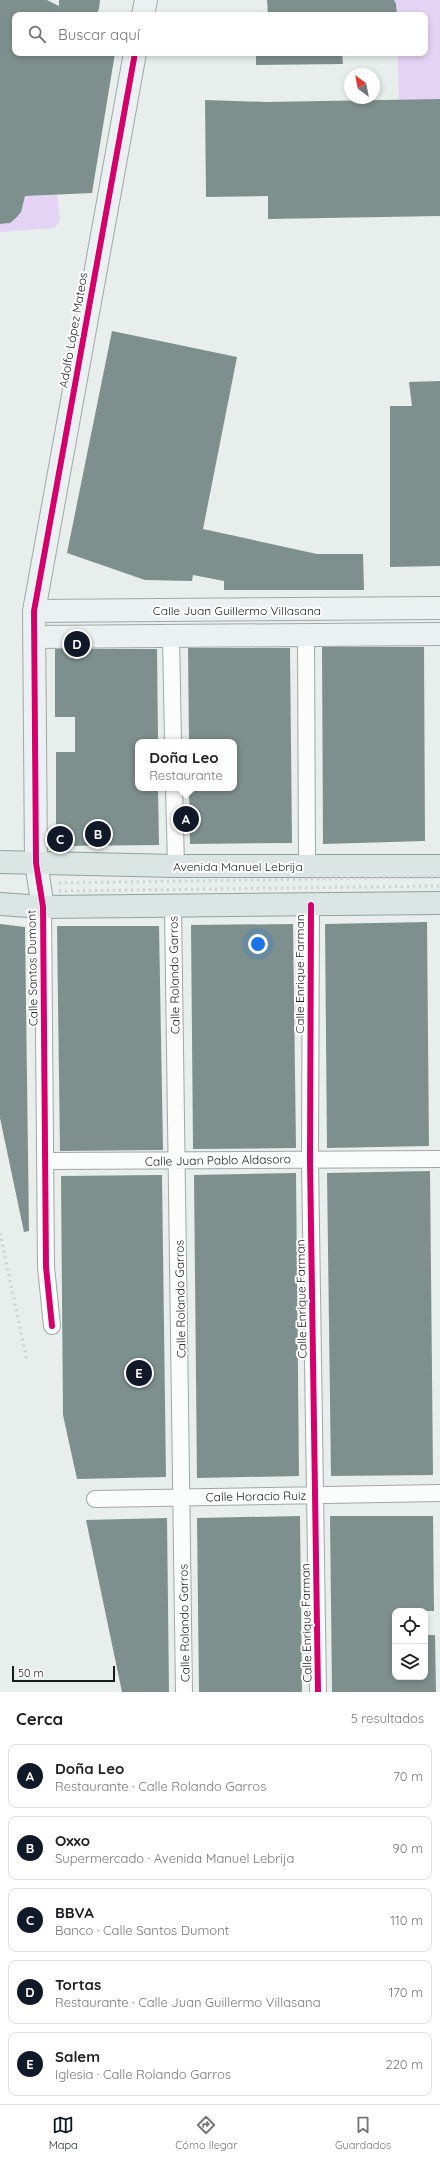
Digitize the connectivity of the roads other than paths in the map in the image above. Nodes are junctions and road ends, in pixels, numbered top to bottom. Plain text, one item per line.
1 (146, 0) edge
2 (144, 12) edge
3 (134, 56) edge
4 (440, 608) edge
5 (34, 611) junction
6 (440, 634) edge
7 (306, 635) junction
8 (35, 636) junction
9 (171, 636) junction
10 (173, 739) edge
11 (174, 791) edge
12 (0, 862) edge
13 (36, 863) junction
14 (176, 866) junction
15 (440, 866) edge
16 (307, 867) junction
17 (440, 903) edge
18 (0, 904) edge
19 (311, 905) junction
20 (173, 906) junction
21 (43, 907) junction
22 (440, 1159) edge
23 (310, 1160) junction
24 (45, 1161) junction
25 (178, 1161) junction
26 (52, 1326) dead end
27 (440, 1494) edge
28 (316, 1496) junction
29 (183, 1497) junction
30 (95, 1499) dead end
31 (184, 1692) edge
32 (318, 1692) edge

1 - 2 street
3 - 5 street, Adolfo López Mateos
4 - 5 street, Calle Juan Guillermo Villasana
5 - 8 street, Calle Santos Dumont
6 - 7 street
7 - 9 street
7 - 16 street
8 - 9 street
8 - 13 street, Calle Santos Dumont
9 - 10 street
11 - 14 street
12 - 13 main road, Avenida Manuel Lebrija
13 - 14 main road, Avenida Manuel Lebrija
13 - 21 street, Calle Santos Dumont
14 - 16 main road, Avenida Manuel Lebrija
15 - 16 main road, Avenida Manuel Lebrija
17 - 19 main road
18 - 21 main road
19 - 20 main road
19 - 23 street, Calle Enrique Farman
20 - 21 main road
20 - 25 street, Calle Rolando Garros
21 - 24 street, Calle Santos Dumont
22 - 23 street, Calle Juan Pablo Aldasoro
23 - 25 street, Calle Juan Pablo Aldasoro
23 - 28 street, Calle Enrique Farman
24 - 25 street, Calle Juan Pablo Aldasoro
24 - 26 street, Calle Santos Dumont
25 - 29 street, Calle Rolando Garros
27 - 28 street, Calle Horacio Ruiz
28 - 29 street, Calle Horacio Ruiz
28 - 32 street, Calle Enrique Farman
29 - 30 street, Calle Horacio Ruiz
29 - 31 street, Calle Rolando Garros

